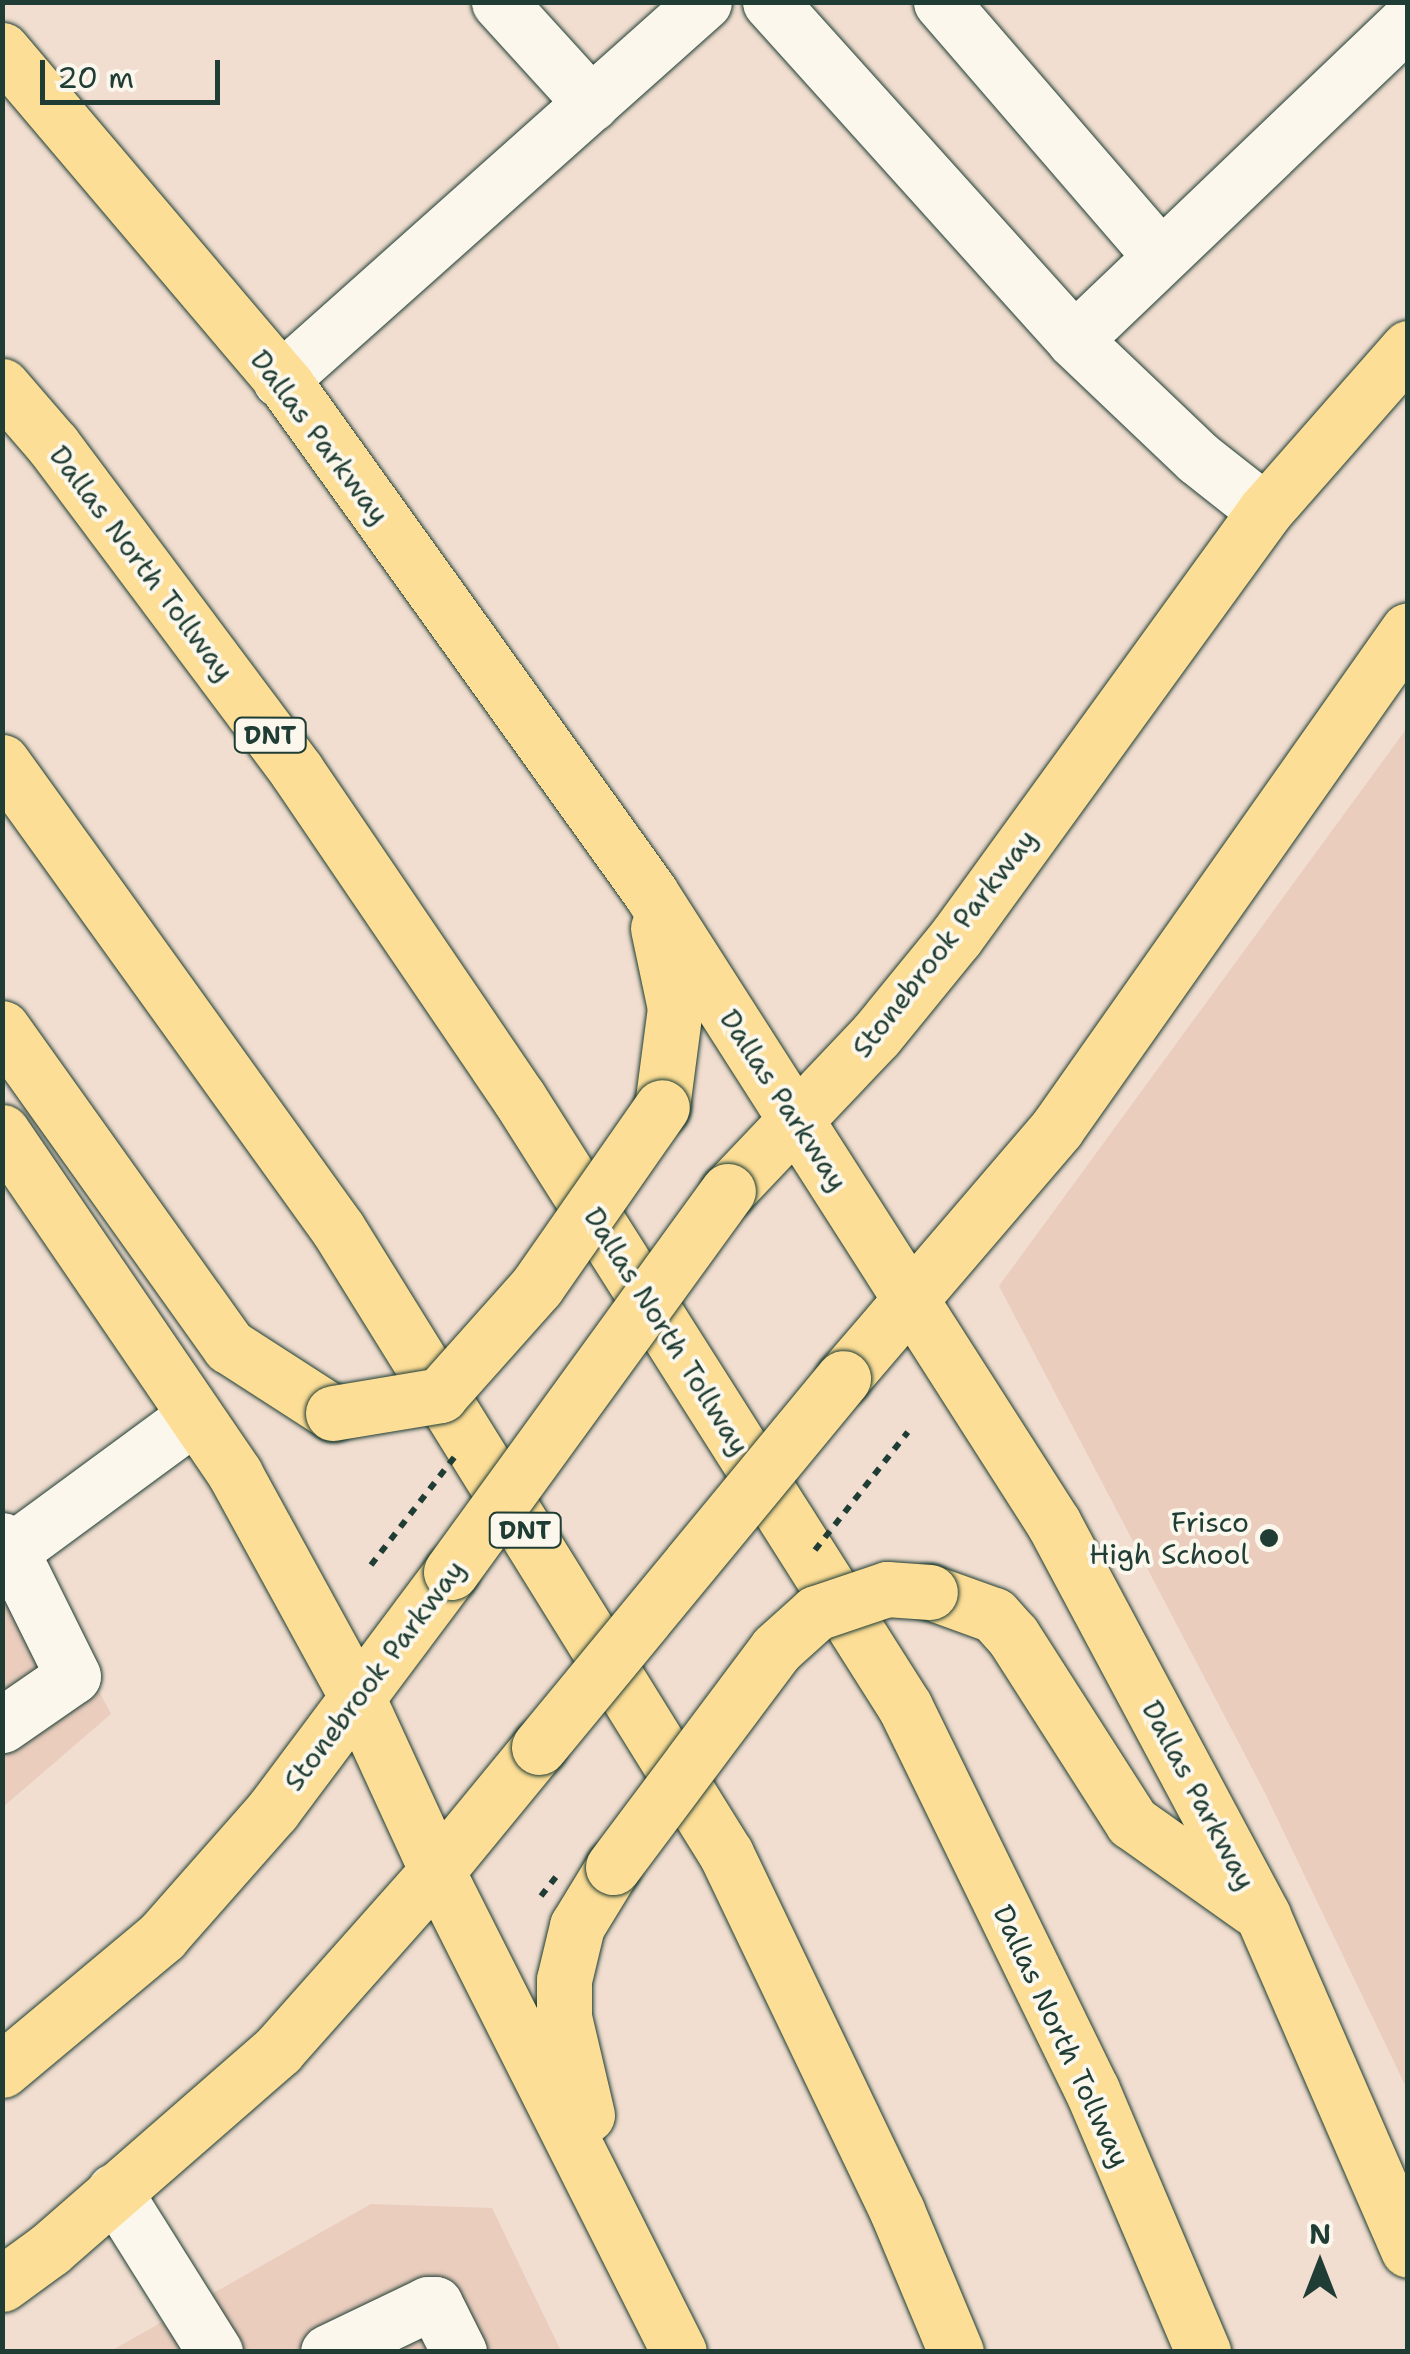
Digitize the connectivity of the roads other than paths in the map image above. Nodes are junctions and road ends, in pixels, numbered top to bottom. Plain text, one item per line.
1 (498, 2) edge
2 (704, 2) edge
3 (770, 2) edge
4 (941, 2) edge
5 (1408, 21) edge
6 (2, 50) edge
7 (591, 103) junction
8 (1160, 256) junction
9 (1074, 340) junction
10 (1408, 348) edge
11 (280, 380) junction
12 (2, 386) edge
13 (1265, 512) junction
14 (1408, 630) edge
15 (2, 762) edge
16 (650, 892) junction
17 (2, 1028) edge
18 (795, 1118) junction
19 (2, 1132) edge
20 (909, 1298) junction
21 (195, 1416) junction
22 (7, 1546) edge
23 (358, 1699) junction
24 (2, 1725) edge
25 (438, 1871) junction
26 (1263, 1916) junction
27 (2, 2070) edge
28 (114, 2190) junction
29 (612, 2211) junction
30 (1408, 2250) edge
31 (2, 2284) edge
32 (215, 2352) edge
33 (328, 2352) edge
34 (459, 2352) edge
35 (679, 2352) edge
36 (956, 2352) edge
37 (1203, 2352) edge

1 - 7 lane
2 - 7 lane
3 - 9 lane
4 - 8 lane
5 - 8 lane
6 - 11 main road, Dallas Parkway
7 - 11 lane
8 - 9 lane
9 - 13 lane
10 - 13 main road, Stonebrook Parkway
11 - 16 main road, Dallas Parkway
12 - 37 main road, Dallas North Tollway / DNT
13 - 18 main road, Stonebrook Parkway
14 - 20 main road
15 - 36 main road, DNT
16 - 17 main road, bridge
16 - 18 main road, Dallas Parkway
18 - 20 main road, Dallas Parkway
18 - 23 main road, Stonebrook Parkway, bridge
19 - 21 main road
20 - 25 main road, bridge
20 - 26 main road, Dallas Parkway
21 - 22 lane
21 - 23 main road
22 - 24 lane
23 - 25 main road
23 - 27 main road, Stonebrook Parkway
25 - 28 main road
25 - 29 main road
26 - 29 main road, bridge
26 - 30 main road, Dallas Parkway
28 - 31 main road
28 - 32 lane
29 - 35 main road
33 - 34 lane

